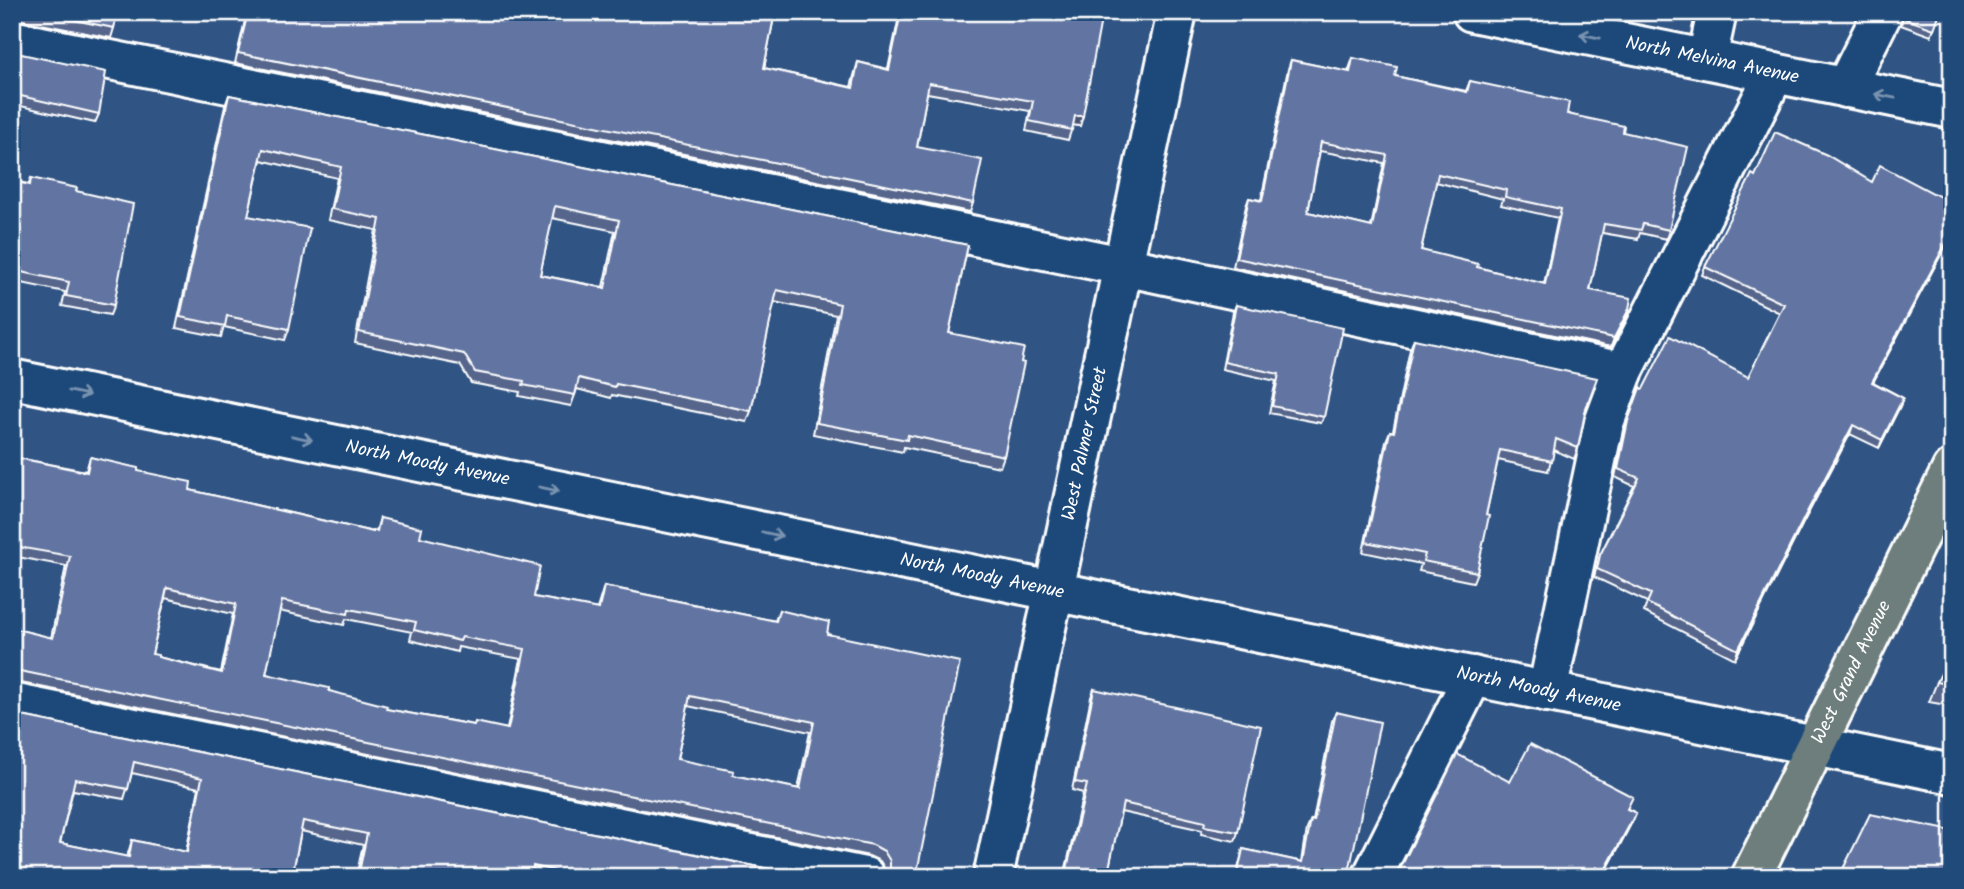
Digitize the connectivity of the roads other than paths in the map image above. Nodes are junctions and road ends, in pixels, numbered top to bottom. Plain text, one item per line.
1 (1177, 12) edge
2 (1472, 12) edge
3 (1717, 12) edge
4 (1883, 12) edge
5 (12, 40) edge
6 (1707, 60) junction
7 (1775, 73) junction
8 (1845, 88) junction
9 (1952, 109) edge
10 (1123, 266) junction
11 (1623, 372) junction
12 (12, 379) edge
13 (1952, 469) edge
14 (1054, 592) junction
15 (1473, 676) junction
16 (1547, 692) junction
17 (12, 703) edge
18 (1815, 746) junction
19 (1952, 774) edge
20 (865, 877) edge
21 (993, 877) edge
22 (1372, 877) edge
23 (1751, 877) edge

1 - 10 street, West Palmer Street
6 -> 2 street, North Melvina Avenue
3 - 6 street
4 - 8 street
5 - 10 street
6 - 7 street, North Melvina Avenue
7 - 8 street, North Melvina Avenue
7 - 11 street
9 -> 8 street, North Melvina Avenue
10 - 11 street
10 - 14 street, West Palmer Street
11 - 16 street
12 -> 14 street, North Moody Avenue
13 - 18 main road, West Grand Avenue
14 - 15 street, North Moody Avenue
14 - 21 street, West Palmer Street
15 - 16 street, North Moody Avenue
15 - 22 street
16 - 18 street, North Moody Avenue
17 - 20 street
18 - 19 street, North Moody Avenue
18 - 23 main road, West Grand Avenue

